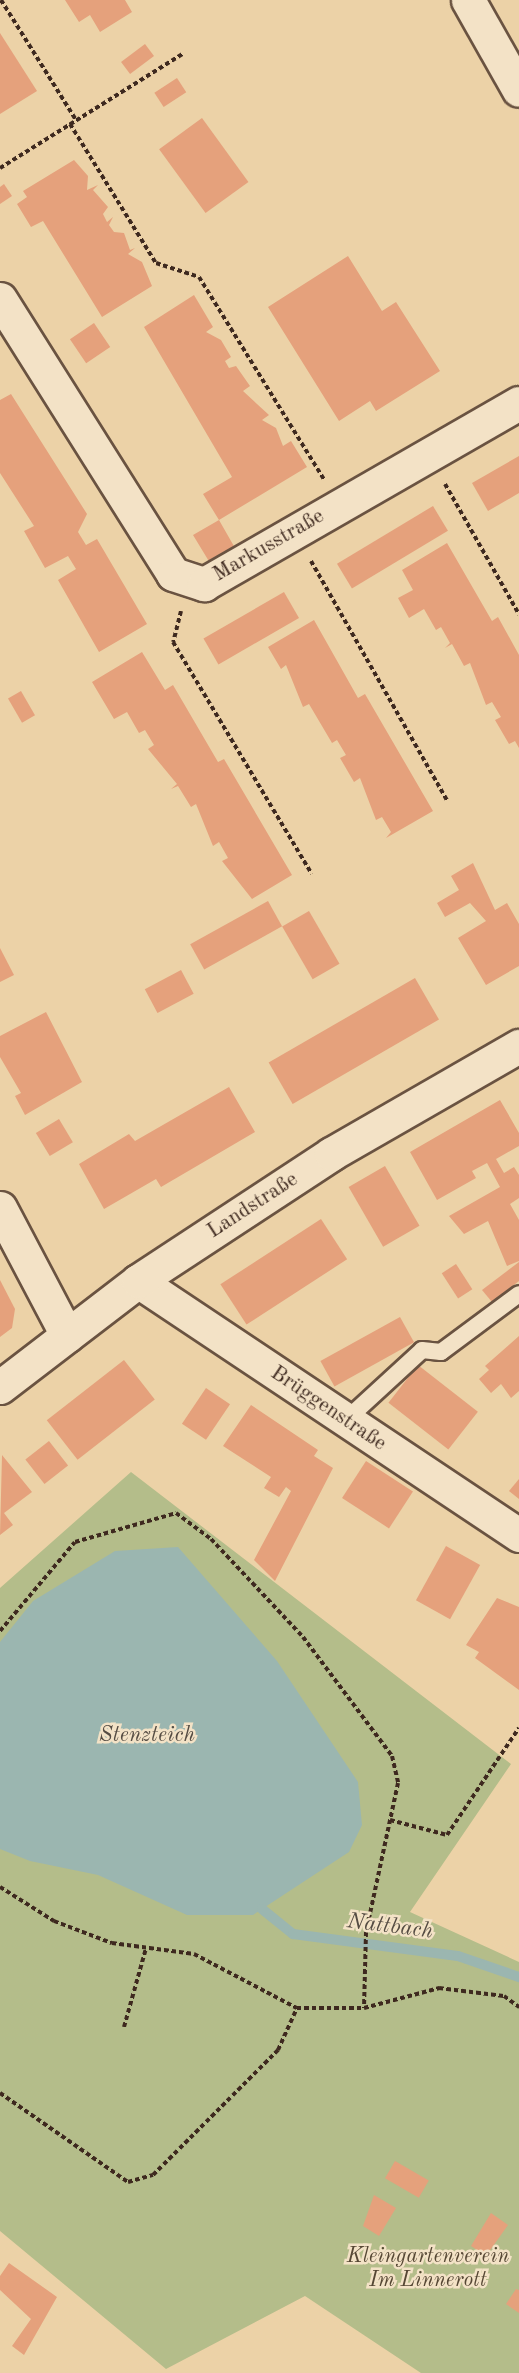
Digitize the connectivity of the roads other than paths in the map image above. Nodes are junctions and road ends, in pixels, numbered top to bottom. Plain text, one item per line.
1 (468, 0) edge
2 (519, 90) edge
3 (0, 299) edge
4 (519, 403) edge
5 (519, 1046) edge
6 (0, 1208) edge
7 (138, 1281) junction
8 (519, 1294) edge
9 (67, 1335) junction
10 (0, 1387) edge
11 (346, 1420) junction
12 (519, 1535) edge

1 - 2 street
3 - 4 street, Markusstraße
5 - 7 street, Landstraße
6 - 9 street
7 - 9 street, Landstraße
7 - 11 street, Brüggenstraße
8 - 11 lane
9 - 10 street, Landstraße
11 - 12 street, Brüggenstraße

